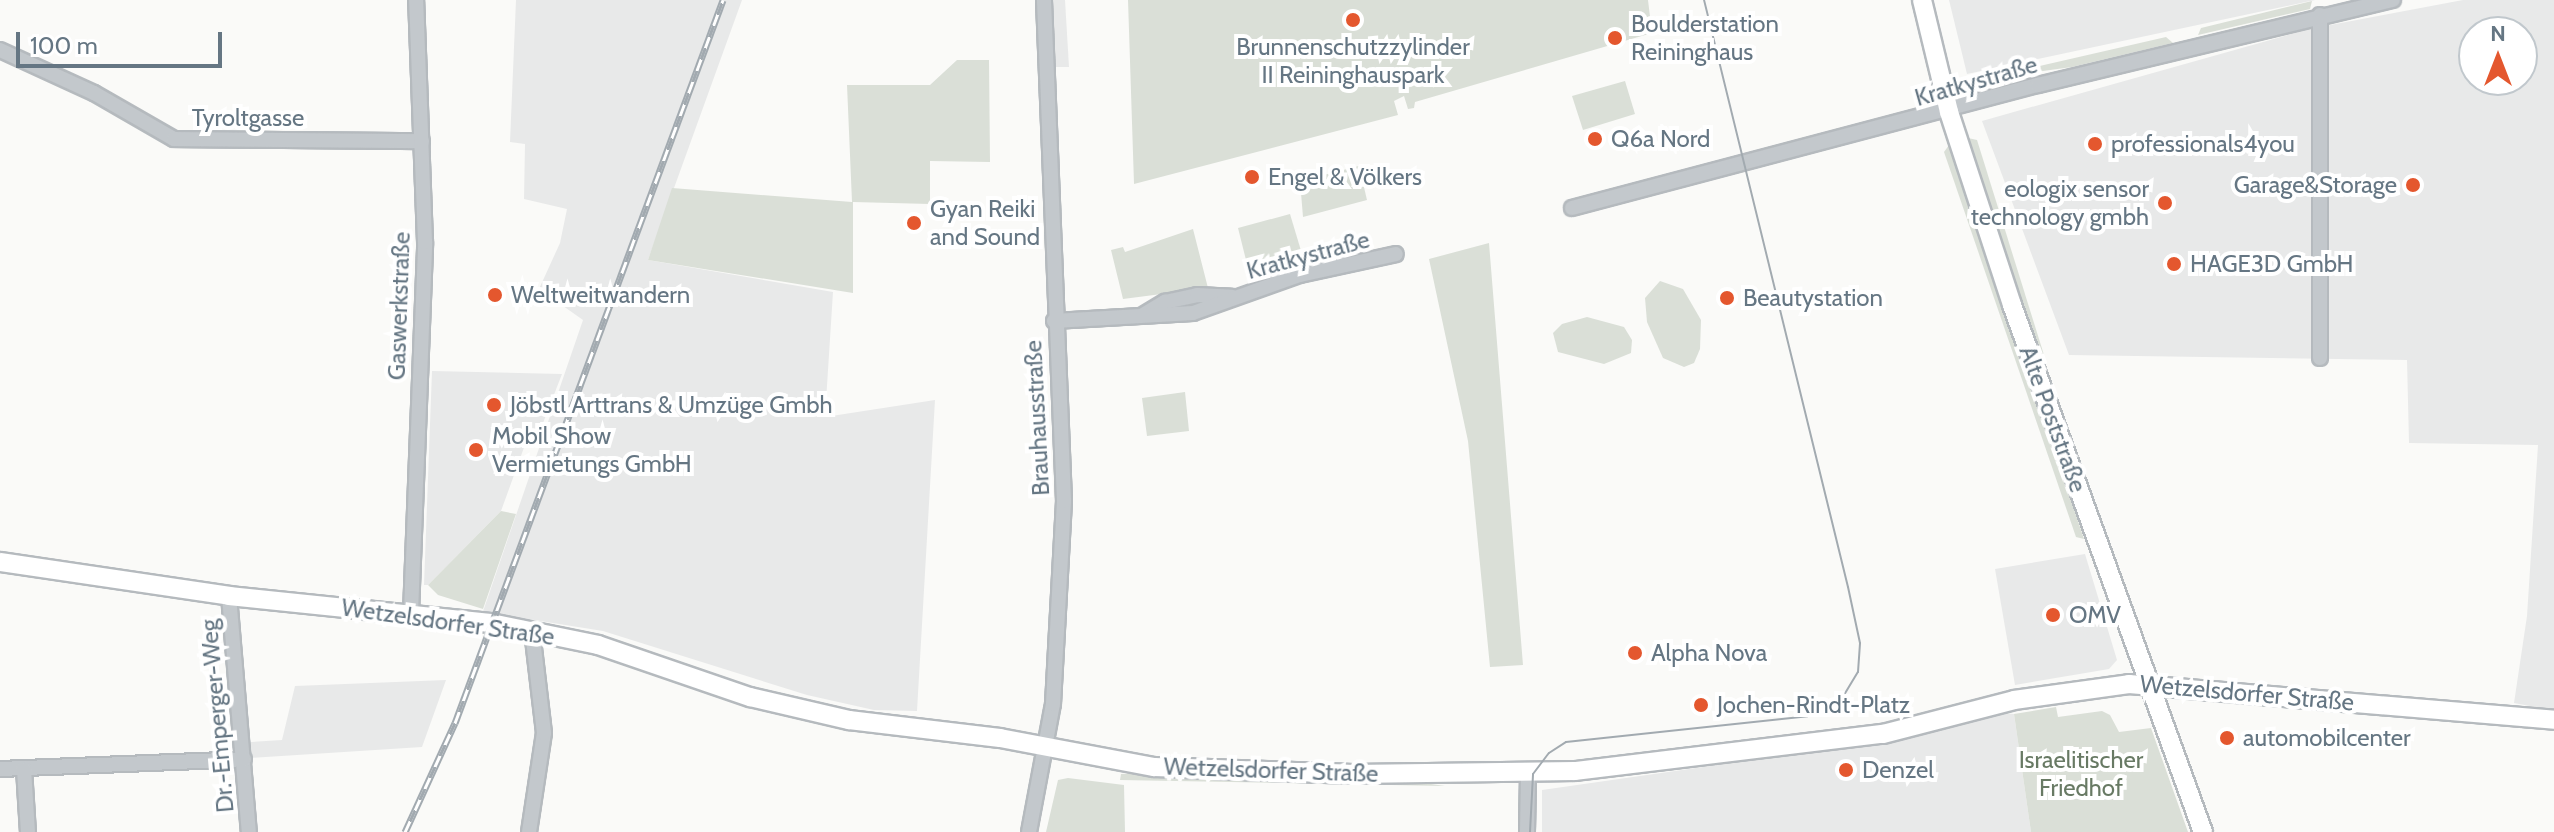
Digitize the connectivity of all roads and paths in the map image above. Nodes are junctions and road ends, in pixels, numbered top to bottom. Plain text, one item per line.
1 (416, 0) edge
2 (1044, 0) edge
3 (1922, 0) edge
4 (2393, 0) edge
5 (2320, 15) junction
6 (0, 50) edge
7 (1949, 112) junction
8 (422, 141) junction
9 (1572, 208) dead end
10 (1396, 254) dead end
11 (1054, 321) junction
12 (2320, 358) dead end
13 (0, 562) edge
14 (229, 596) junction
15 (411, 613) junction
16 (532, 631) junction
17 (2149, 683) junction
18 (2554, 720) edge
19 (1043, 746) junction
20 (244, 759) junction
21 (0, 769) edge
22 (24, 769) junction
23 (1528, 774) junction
24 (28, 832) edge
25 (249, 832) edge
26 (529, 832) edge
27 (1029, 832) edge
28 (1527, 832) edge
29 (2203, 832) edge

1 - 8 street, Gaswerkstraße
2 - 11 street, Brauhausstraße
3 - 7 main road, Alte Poststraße
4 - 5 street, Kratkystraße
5 - 7 street, Kratkystraße
5 - 12 street
6 - 8 street, Tyroltgasse
7 - 9 street, Kratkystraße
7 - 17 main road, Alte Poststraße
8 - 15 street, Gaswerkstraße
10 - 11 street, Kratkystraße
11 - 19 street, Brauhausstraße
13 - 14 main road, Wetzelsdorfer Straße
14 - 15 main road, Wetzelsdorfer Straße
14 - 20 street, Dr.-Emperger-Weg
15 - 16 main road, Wetzelsdorfer Straße
16 - 19 main road, Wetzelsdorfer Straße
16 - 26 street
17 - 18 main road, Wetzelsdorfer Straße
17 - 23 main road, Wetzelsdorfer Straße
17 - 29 main road, Alte Poststraße
19 - 23 main road, Wetzelsdorfer Straße
19 - 27 street, Brauhausstraße
20 - 22 street
20 - 25 street, Dr.-Emperger-Weg
21 - 22 street
22 - 24 street
23 - 28 street

